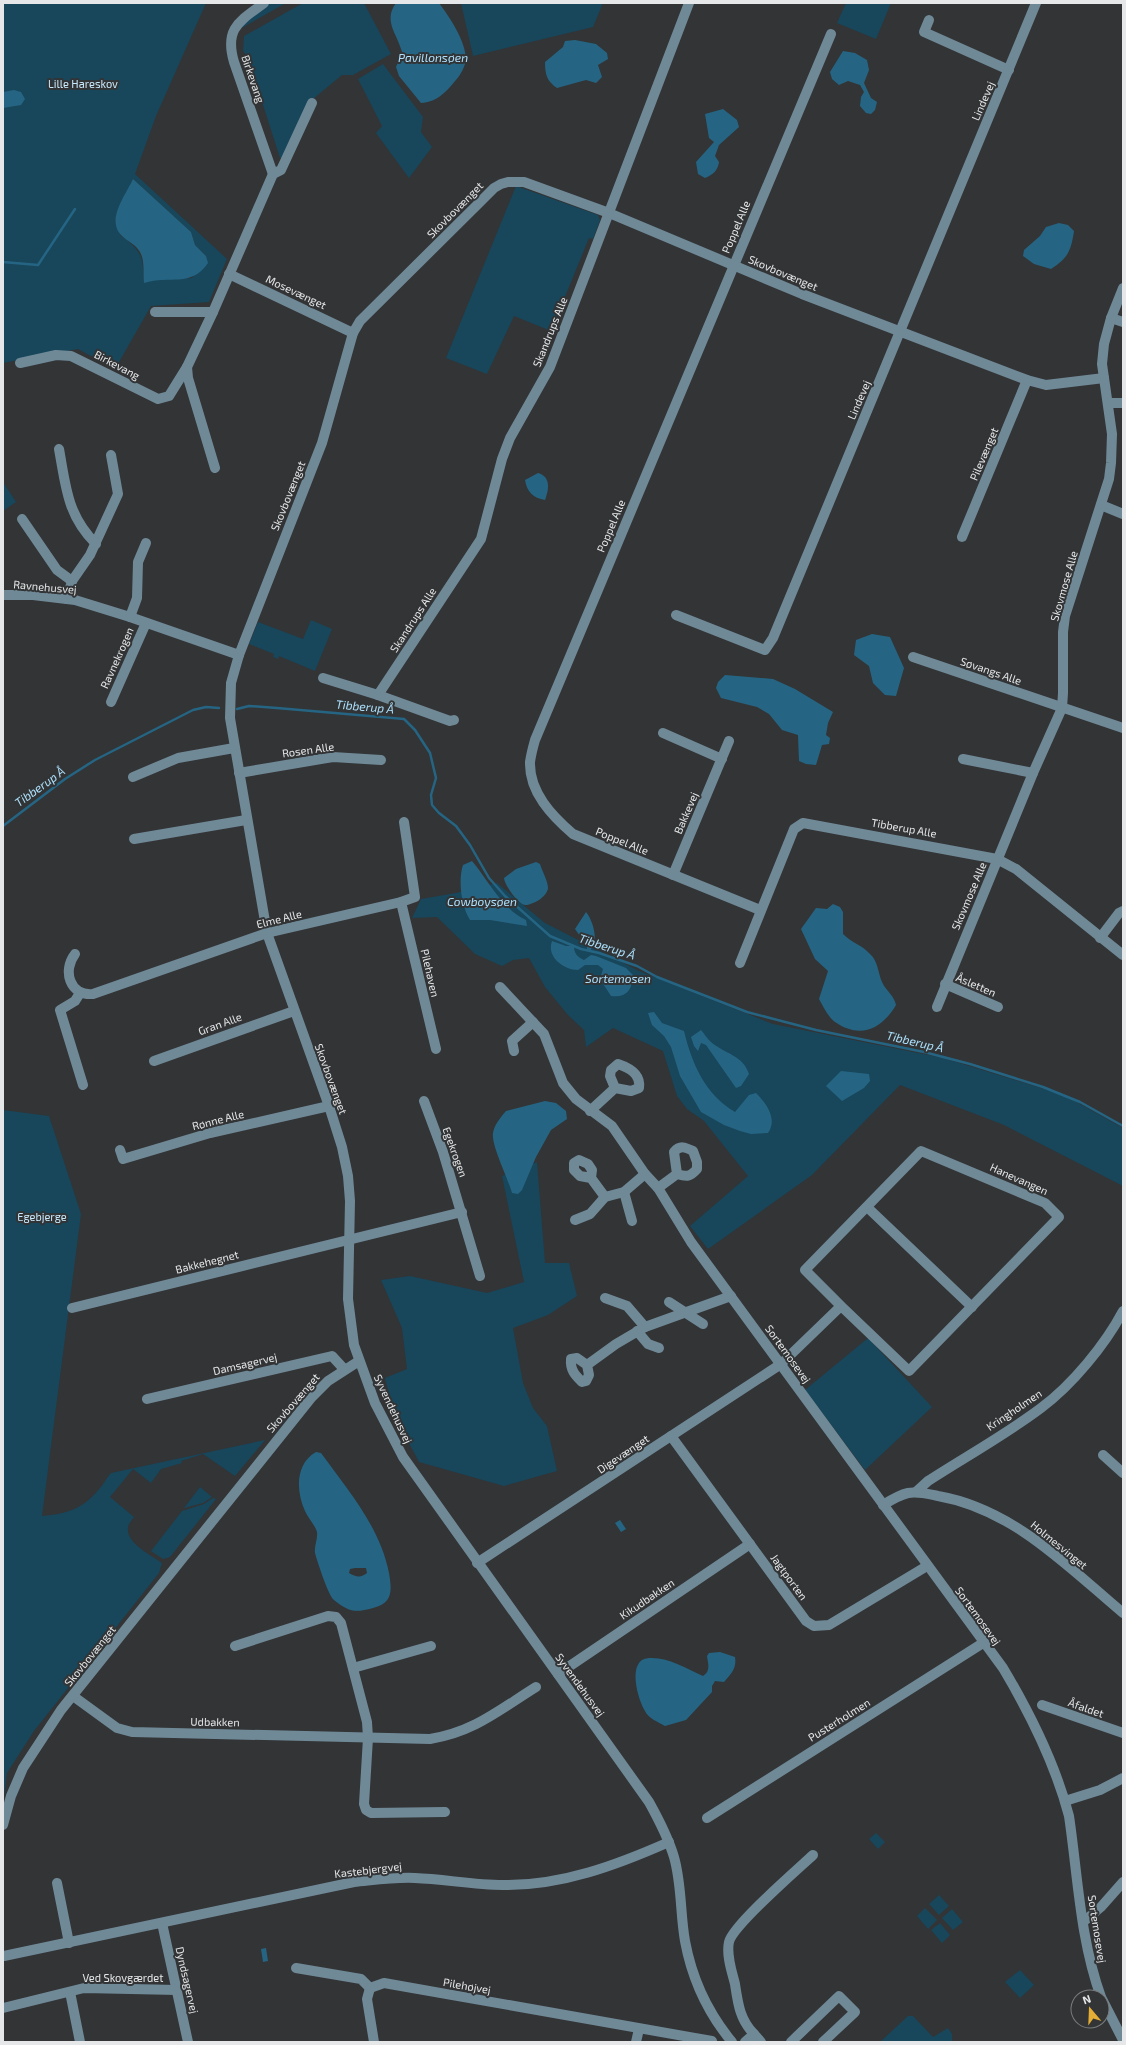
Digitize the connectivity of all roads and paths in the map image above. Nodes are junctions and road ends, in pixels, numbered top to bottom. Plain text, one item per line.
1 (264, 3) edge
2 (689, 3) edge
3 (1036, 3) edge
4 (929, 20) dead end
5 (831, 34) dead end
6 (1009, 70) junction
7 (312, 103) dead end
8 (273, 174) junction
9 (609, 213) junction
10 (733, 265) junction
11 (229, 274) junction
12 (1123, 288) edge
13 (155, 312) dead end
14 (213, 312) junction
15 (1111, 318) junction
16 (1123, 322) edge
17 (900, 332) junction
18 (352, 333) junction
19 (20, 363) dead end
20 (187, 368) junction
21 (1104, 378) junction
22 (1027, 380) junction
23 (1109, 403) junction
24 (1123, 403) edge
25 (59, 449) dead end
26 (111, 455) dead end
27 (216, 468) dead end
28 (1101, 505) junction
29 (1123, 514) edge
30 (22, 519) dead end
31 (962, 537) dead end
32 (146, 543) dead end
33 (96, 544) junction
34 (72, 581) junction
35 (3, 595) edge
36 (67, 599) junction
37 (676, 615) dead end
38 (130, 617) junction
39 (146, 623) junction
40 (239, 655) junction
41 (913, 658) dead end
42 (323, 678) dead end
43 (378, 695) junction
44 (111, 702) dead end
45 (1062, 708) junction
46 (454, 720) dead end
47 (1123, 728) edge
48 (663, 733) dead end
49 (729, 741) dead end
50 (234, 748) junction
51 (722, 759) junction
52 (962, 759) dead end
53 (381, 760) dead end
54 (239, 773) junction
55 (1033, 773) junction
56 (133, 777) dead end
57 (246, 820) junction
58 (404, 822) dead end
59 (134, 839) dead end
60 (997, 859) junction
61 (673, 875) junction
62 (401, 902) junction
63 (760, 910) junction
64 (1123, 911) edge
65 (267, 933) junction
66 (1100, 938) junction
67 (75, 954) dead end
68 (1123, 955) edge
69 (740, 963) dead end
70 (945, 984) junction
71 (500, 987) dead end
72 (80, 993) junction
73 (937, 1007) dead end
74 (998, 1007) dead end
75 (294, 1011) junction
76 (533, 1022) junction
77 (436, 1049) dead end
78 (514, 1051) dead end
79 (154, 1061) dead end
80 (83, 1085) dead end
81 (615, 1088) dead end
82 (424, 1101) dead end
83 (329, 1106) junction
84 (590, 1111) junction
85 (120, 1150) dead end
86 (645, 1174) junction
87 (677, 1174) dead end
88 (591, 1178) dead end
89 (658, 1188) junction
90 (624, 1192) junction
91 (605, 1197) junction
92 (867, 1207) junction
93 (462, 1212) junction
94 (575, 1220) dead end
95 (632, 1221) dead end
96 (349, 1239) junction
97 (480, 1276) dead end
98 (731, 1296) junction
99 (605, 1298) dead end
100 (669, 1302) dead end
101 (841, 1306) junction
102 (972, 1307) junction
103 (72, 1308) dead end
104 (1123, 1311) edge
105 (686, 1313) junction
106 (703, 1324) dead end
107 (641, 1329) junction
108 (659, 1348) dead end
109 (359, 1361) junction
110 (781, 1364) junction
111 (587, 1365) dead end
112 (344, 1369) junction
113 (147, 1398) dead end
114 (671, 1436) junction
115 (1102, 1455) dead end
116 (1123, 1473) edge
117 (916, 1492) junction
118 (883, 1505) junction
119 (750, 1544) junction
120 (477, 1562) junction
121 (927, 1566) junction
122 (1123, 1613) edge
123 (983, 1643) junction
124 (235, 1646) dead end
125 (431, 1646) dead end
126 (353, 1668) junction
127 (558, 1674) junction
128 (536, 1688) dead end
129 (73, 1696) junction
130 (1042, 1705) dead end
131 (1123, 1733) edge
132 (368, 1738) junction
133 (1123, 1778) edge
134 (1065, 1801) junction
135 (445, 1812) dead end
136 (707, 1818) dead end
137 (3, 1826) edge
138 (669, 1842) junction
139 (813, 1855) dead end
140 (1123, 1882) edge
141 (58, 1883) dead end
142 (1083, 1922) junction
143 (162, 1923) junction
144 (69, 1943) junction
145 (4, 1956) dead end
146 (296, 1968) dead end
147 (370, 1988) junction
148 (1099, 1989) edge
149 (177, 1990) junction
150 (70, 1992) junction
151 (3, 2008) edge
152 (1110, 2014) edge
153 (639, 2029) junction
154 (754, 2034) junction
155 (1123, 2040) edge
156 (712, 2041) edge
157 (80, 2042) edge
158 (188, 2042) edge
159 (374, 2042) edge
160 (636, 2042) edge
161 (732, 2042) edge
162 (745, 2042) edge
163 (761, 2042) edge
164 (791, 2042) edge
165 (823, 2042) edge

1 - 8 street, Birkevang
2 - 9 street, Skandrups Alle
3 - 6 street, Lindevej
4 - 6 street
5 - 10 street, Poppel Alle
6 - 17 street, Lindevej
7 - 8 street, Birkevang
8 - 11 street, Birkevang
9 - 10 street, Skovbovænget
9 - 18 street, Skovbovænget
9 - 43 street, Skandrups Alle
10 - 17 street, Skovbovænget
10 - 61 street, Poppel Alle
11 - 14 street, Birkevang
11 - 18 street, Mosevænget
12 - 15 street, Skovmose Alle
13 - 14 street
14 - 20 street, Birkevang
15 - 16 street
15 - 21 street, Skovmose Alle
17 - 22 street, Skovbovænget
17 - 37 street, Lindevej
18 - 40 street, Skovbovænget
19 - 20 street, Birkevang
20 - 27 street
21 - 22 street, Skovbovænget
21 - 23 street, Skovmose Alle
22 - 31 street, Pilevænget
23 - 24 street
23 - 28 street, Skovmose Alle
25 - 33 street
26 - 33 street
28 - 29 street
28 - 45 street, Skovmose Alle
30 - 34 street
32 - 38 street
33 - 34 street
34 - 36 street
35 - 36 street, Ravnehusvej
36 - 38 street, Ravnehusvej
38 - 39 street, Ravnehusvej
39 - 40 street, Ravnehusvej
39 - 44 street, Ravnekrogen
40 - 50 street, Skovbovænget
41 - 45 street, Søvangs Alle
42 - 43 street
43 - 46 street
45 - 47 street, Søvangs Alle
45 - 55 street, Skovmose Alle
48 - 51 street
49 - 51 street, Bakkevej
50 - 54 street, Skovbovænget
50 - 56 street
51 - 61 street, Bakkevej
52 - 55 street
53 - 54 street, Rosen Alle
54 - 57 street, Skovbovænget
55 - 60 street, Skovmose Alle
57 - 59 street
57 - 65 street, Skovbovænget
58 - 62 street, Elme Alle
60 - 63 street, Tibberup Alle
60 - 66 street, Tibberup Alle
60 - 70 street, Skovmose Alle
61 - 63 street, Poppel Alle
62 - 65 street, Elme Alle
62 - 77 street, Pilehaven
63 - 69 street, Tibberup Alle
64 - 66 street
65 - 72 street, Elme Alle
65 - 75 street, Skovbovænget
66 - 68 street, Tibberup Alle
67 - 72 street
70 - 73 street, Skovmose Alle
70 - 74 street, Åsletten
71 - 76 street, Sortemosevej
72 - 80 street
75 - 79 street, Gran Alle
75 - 83 street, Skovbovænget
76 - 78 street
76 - 84 street, Sortemosevej
81 - 84 street
82 - 93 street, Egekrogen
83 - 85 street, Rønne Alle
83 - 96 street, Skovbovænget
84 - 86 street, Sortemosevej
86 - 89 street, Sortemosevej
86 - 90 street
87 - 89 street
88 - 91 street
89 - 98 street, Sortemosevej
90 - 91 street
90 - 95 street
91 - 94 street
92 - 101 street, Hanevangen
92 - 102 street
92 - 102 street, Hanevangen
93 - 96 street
93 - 97 street, Egekrogen
96 - 103 street, Bakkehegnet
96 - 109 street, Skovbovænget
98 - 105 street
98 - 110 street, Sortemosevej
99 - 107 street
100 - 105 street
101 - 102 street, Hanevangen
101 - 110 street
104 - 117 street, Kringholmen
105 - 106 street
105 - 107 street
107 - 108 street
107 - 111 street
109 - 112 street, Skovbovænget
109 - 120 street, Syvendehusvej
110 - 114 street, Digevænget
110 - 118 street, Sortemosevej
112 - 113 street, Damsagervej
112 - 129 street, Skovbovænget
114 - 119 street, Jagtporten
114 - 120 street, Digevænget
115 - 116 street
117 - 118 street, Holmesvinget
117 - 122 street, Holmesvinget
118 - 121 street, Sortemosevej
119 - 121 street, Jagtporten
119 - 127 street, Kikudbakken
120 - 127 street, Syvendehusvej
121 - 123 street, Sortemosevej
123 - 134 street, Sortemosevej
123 - 136 street, Pusterholmen
124 - 126 street
125 - 126 street
126 - 132 street
127 - 138 street, Syvendehusvej
128 - 132 street, Udbakken
129 - 132 street, Udbakken
129 - 137 street, Skovbovænget
130 - 131 street, Åfaldet
132 - 135 street
133 - 134 street
134 - 142 street, Sortemosevej
138 - 143 street, Kastebjergvej
138 - 161 street, Syvendehusvej
139 - 154 street
140 - 142 street
141 - 144 street
142 - 148 street, Sortemosevej
143 - 144 street, Kastebjergvej
143 - 149 street, Dyndsagervej
144 - 145 street, Kastebjergvej
146 - 147 street
147 - 153 street, Pilehøjvej
147 - 159 street
149 - 150 street, Ved Skovgærdet
149 - 158 street, Dyndsagervej
150 - 151 street, Ved Skovgærdet
150 - 157 street, Ved Skovgærdet
152 - 155 street, Sortemosevej
153 - 156 street, Pilehøjvej
153 - 160 street
154 - 162 street
154 - 163 street
164 - 165 street

